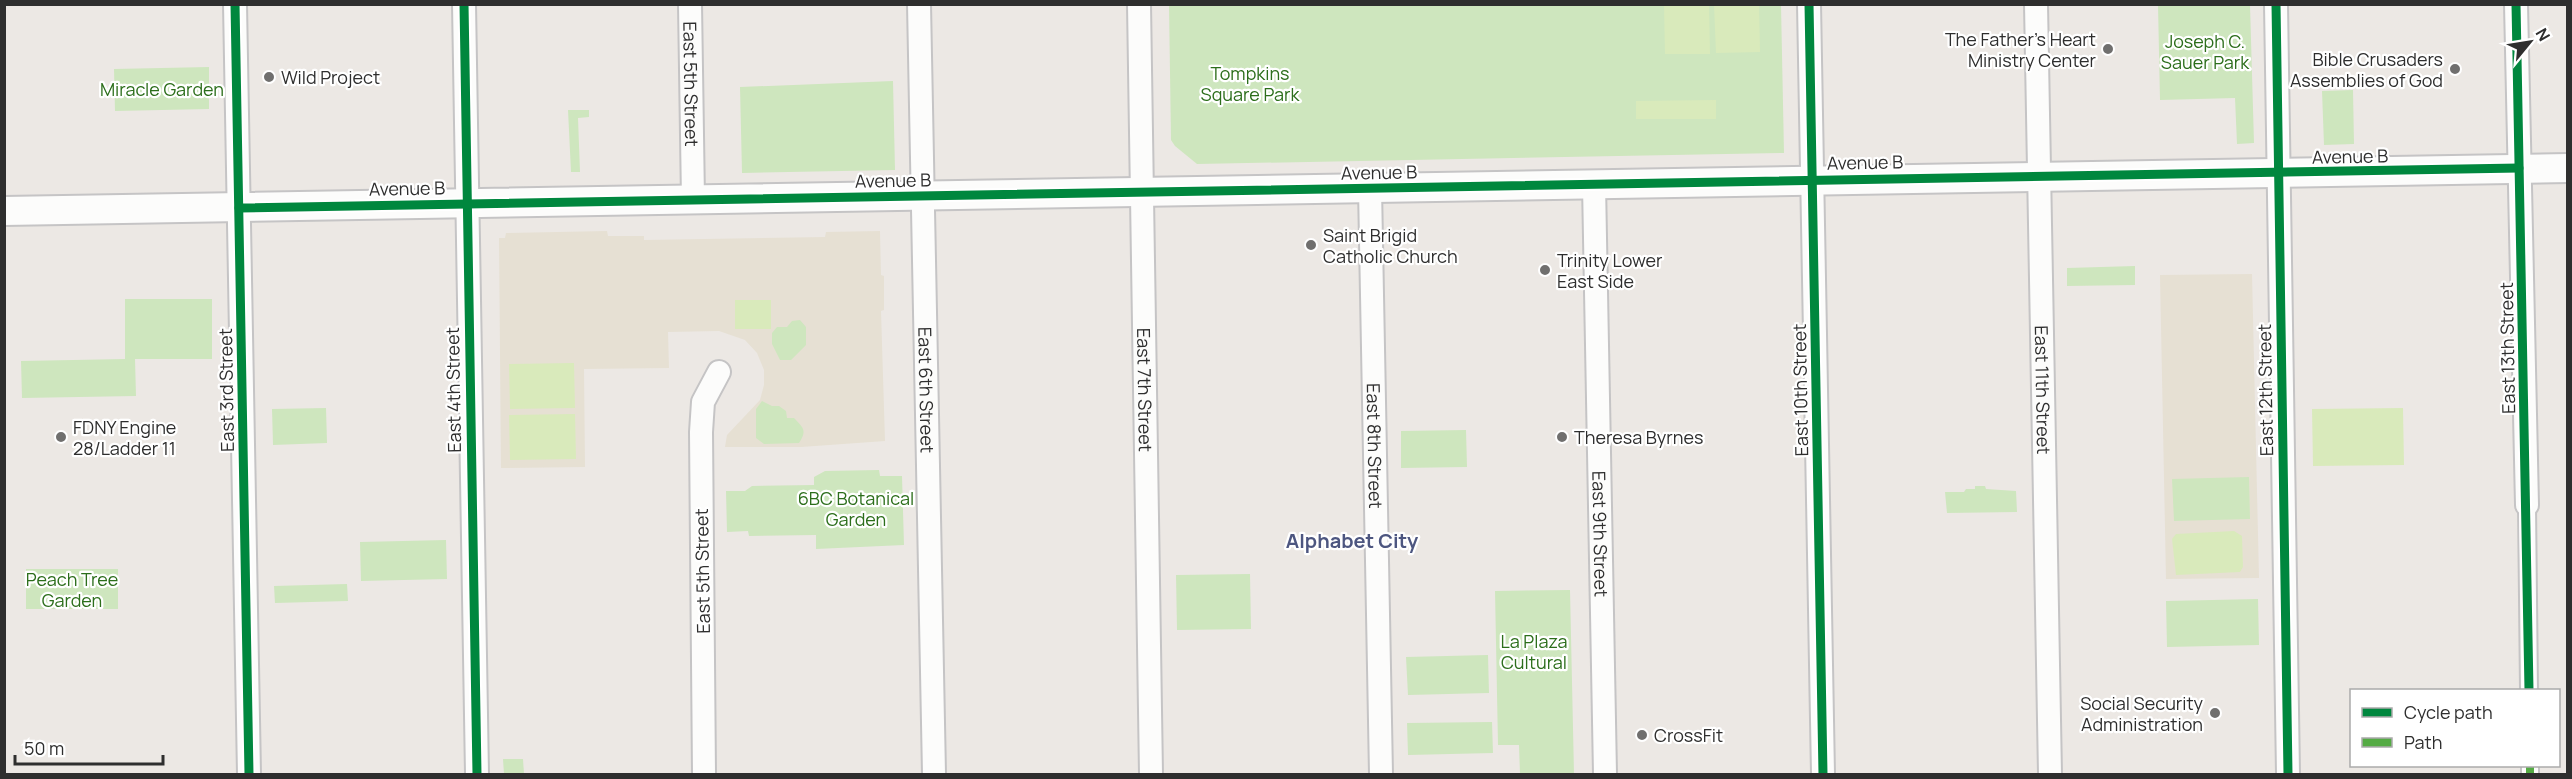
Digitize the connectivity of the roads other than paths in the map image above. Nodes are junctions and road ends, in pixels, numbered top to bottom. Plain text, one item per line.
1 (235, 4) edge
2 (464, 4) edge
3 (690, 4) edge
4 (920, 4) edge
5 (1138, 4) edge
6 (1809, 4) edge
7 (2036, 4) edge
8 (2276, 4) edge
9 (2516, 4) edge
10 (2519, 168) junction
11 (2568, 168) edge
12 (2279, 174) junction
13 (2039, 176) junction
14 (1812, 179) junction
15 (1594, 184) junction
16 (1370, 188) junction
17 (1141, 193) junction
18 (923, 196) junction
19 (693, 200) junction
20 (466, 203) junction
21 (239, 208) junction
22 (4, 211) edge
23 (719, 372) dead end
24 (2527, 505) joint
25 (2529, 689) edge
26 (249, 774) edge
27 (477, 774) edge
28 (704, 774) edge
29 (934, 774) edge
30 (1151, 774) edge
31 (1381, 774) edge
32 (1605, 774) edge
33 (1823, 774) edge
34 (2050, 774) edge
35 (2288, 774) edge

1 - 21 street, East 3rd Street
2 - 20 street, East 4th Street
3 - 19 street, East 5th Street
4 - 18 street, East 6th Street
5 - 17 street, East 7th Street
6 - 14 street, East 10th Street
7 - 13 street, East 11th Street
8 - 12 street, East 12th Street
9 - 10 street, East 13th Street
10 - 11 street, Avenue B
10 - 12 street, Avenue B
10 - 24 street, East 13th Street
12 - 13 street, Avenue B
12 - 35 street, East 12th Street
13 - 14 street, Avenue B
13 - 34 street, East 11th Street
14 - 15 street, Avenue B
14 - 33 street, East 10th Street
15 - 16 street, Avenue B
15 - 32 street, East 9th Street
16 - 17 street, Avenue B
16 - 31 street, East 8th Street
17 - 18 street, Avenue B
17 - 30 street, East 7th Street
18 - 19 street, Avenue B
18 - 29 street, East 6th Street
19 - 20 street, Avenue B
20 - 21 street, Avenue B
20 - 27 street, East 4th Street
21 - 22 street, Avenue B
21 - 26 street, East 3rd Street
23 - 28 street, East 5th Street
24 - 25 street, East 13th Street

